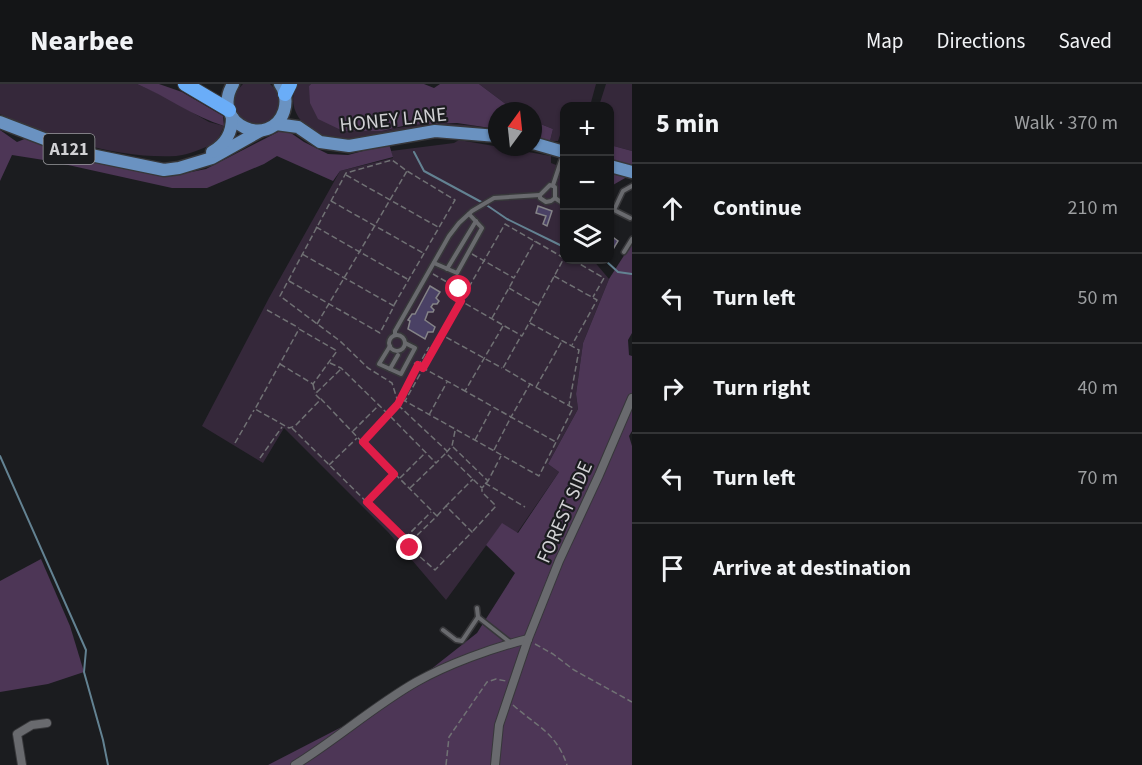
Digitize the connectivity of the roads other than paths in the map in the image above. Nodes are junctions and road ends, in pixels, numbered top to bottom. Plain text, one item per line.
1 (186, 84) edge
2 (234, 84) edge
3 (285, 91) edge
4 (230, 113) junction
5 (0, 122) edge
6 (276, 124) junction
7 (298, 127) junction
8 (260, 130) junction
9 (488, 135) edge
10 (542, 146) edge
11 (560, 151) edge
12 (563, 156) edge
13 (140, 165) junction
14 (614, 167) edge
15 (632, 172) edge
16 (553, 185) junction
17 (632, 186) edge
18 (540, 195) junction
19 (555, 198) junction
20 (560, 201) edge
21 (469, 214) junction
22 (630, 218) dead end
23 (476, 221) junction
24 (632, 239) edge
25 (624, 252) dead end
26 (434, 263) junction
27 (447, 269) junction
28 (395, 335) junction
29 (405, 344) junction
30 (390, 346) junction
31 (398, 355) dead end
32 (390, 369) junction
33 (632, 398) edge
34 (477, 608) dead end
35 (478, 616) junction
36 (443, 630) dead end
37 (528, 639) junction
38 (511, 644) junction
39 (47, 723) dead end
40 (22, 765) edge
41 (295, 765) edge
42 (495, 765) edge

1 - 4 highway
2 - 4 main road
3 - 6 main road
3 - 7 main road
4 - 8 main road
4 - 13 main road, A121
5 - 13 main road, A121
6 - 7 main road, HONEY LANE
6 - 8 main road
7 - 9 main road, HONEY LANE
8 - 13 main road, A121
10 - 11 main road
12 - 16 lane
14 - 15 main road
16 - 18 lane
16 - 19 lane
17 - 22 lane
18 - 19 lane
18 - 21 lane
19 - 20 lane
21 - 23 lane
21 - 26 lane
23 - 27 lane
23 - 27 lane
24 - 25 lane
26 - 27 lane
26 - 28 lane
28 - 29 lane
28 - 30 lane
29 - 30 lane
29 - 32 lane
30 - 32 lane
31 - 32 lane
33 - 37 street, FOREST SIDE
34 - 35 lane
35 - 36 lane
35 - 38 lane
37 - 38 street
37 - 42 street, FOREST SIDE
38 - 41 street
39 - 40 street

